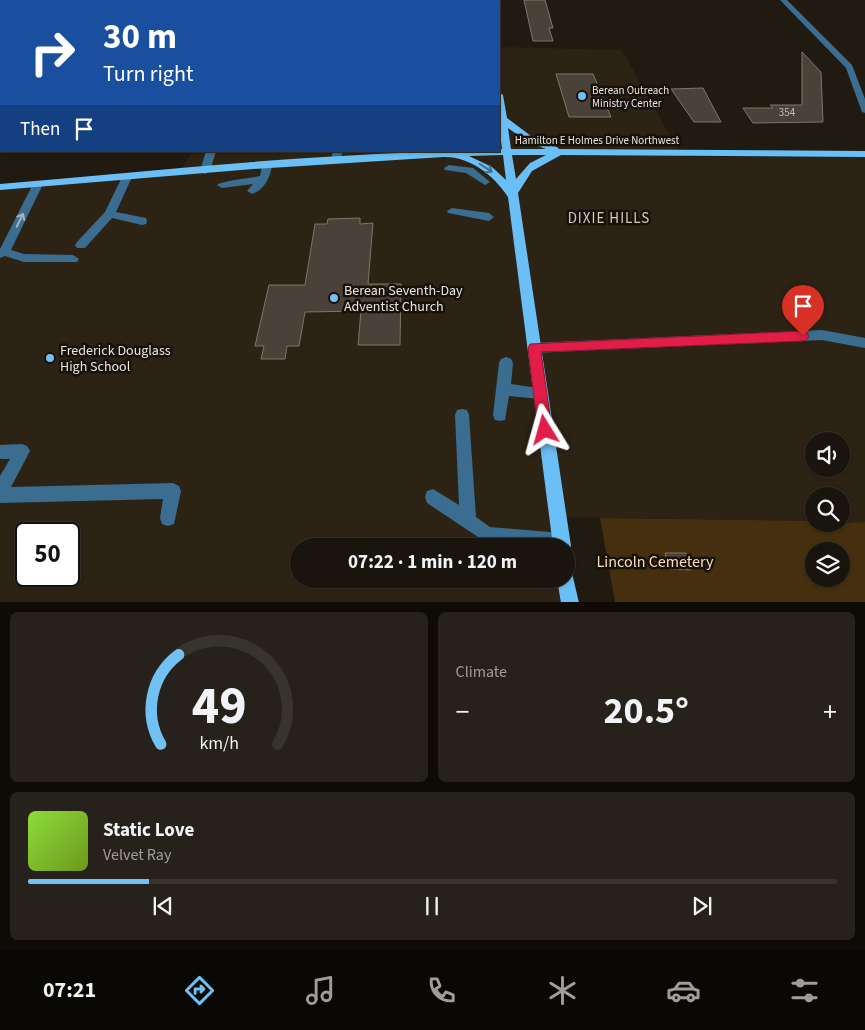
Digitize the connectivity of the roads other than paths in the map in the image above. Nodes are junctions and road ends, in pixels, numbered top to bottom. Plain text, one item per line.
1 (783, 0) edge
2 (865, 110) edge
3 (500, 122) edge
4 (211, 152) edge
5 (453, 152) edge
6 (506, 152) junction
7 (566, 152) junction
8 (865, 154) edge
9 (367, 155) edge
10 (337, 156) edge
11 (267, 166) junction
12 (449, 168) dead end
13 (205, 171) junction
14 (127, 177) junction
15 (224, 178) junction
16 (265, 178) junction
17 (485, 182) dead end
18 (38, 184) junction
19 (0, 187) edge
20 (252, 191) dead end
21 (512, 195) junction
22 (452, 211) dead end
23 (110, 214) junction
24 (489, 216) dead end
25 (142, 221) dead end
26 (81, 245) dead end
27 (2, 253) edge
28 (73, 259) dead end
29 (865, 343) edge
30 (534, 348) junction
31 (506, 363) dead end
32 (503, 388) junction
33 (540, 393) junction
34 (462, 415) dead end
35 (500, 415) dead end
36 (0, 452) edge
37 (0, 494) edge
38 (434, 497) dead end
39 (168, 518) dead end
40 (468, 522) junction
41 (517, 538) edge
42 (560, 538) edge
43 (568, 588) edge
44 (570, 602) edge

1 - 2 street
3 - 6 main road
3 - 7 main road
4 - 13 street
5 - 6 main road, Hamilton E Holmes Drive Northwest
5 - 9 main road, Hamilton E Holmes Drive Northwest
5 -> 21 main road
6 - 7 main road, Hamilton E Holmes Drive Northwest
6 - 21 main road
7 - 8 main road, Hamilton E Holmes Drive Northwest
7 - 21 main road
9 - 10 main road, Hamilton E Holmes Drive Northwest
10 - 11 main road, Hamilton E Holmes Drive Northwest
11 - 15 main road, Hamilton E Holmes Drive Northwest
11 - 16 street
12 - 17 street
13 - 14 main road, Hamilton E Holmes Drive Northwest
13 - 15 main road, Hamilton E Holmes Drive Northwest
14 - 18 main road, Hamilton E Holmes Drive Northwest
14 - 23 street
15 - 16 street
16 - 20 street
18 - 19 main road, Hamilton E Holmes Drive Northwest
27 -> 18 street
21 - 30 main road
22 - 24 street
23 - 25 street
23 - 26 street
27 - 28 street
29 - 30 street
30 - 33 main road
31 - 32 street
32 - 33 street
32 - 35 street
33 - 42 main road
34 - 40 street
36 - 37 street
37 - 39 street
38 - 40 street
40 - 41 street
43 - 44 main road

